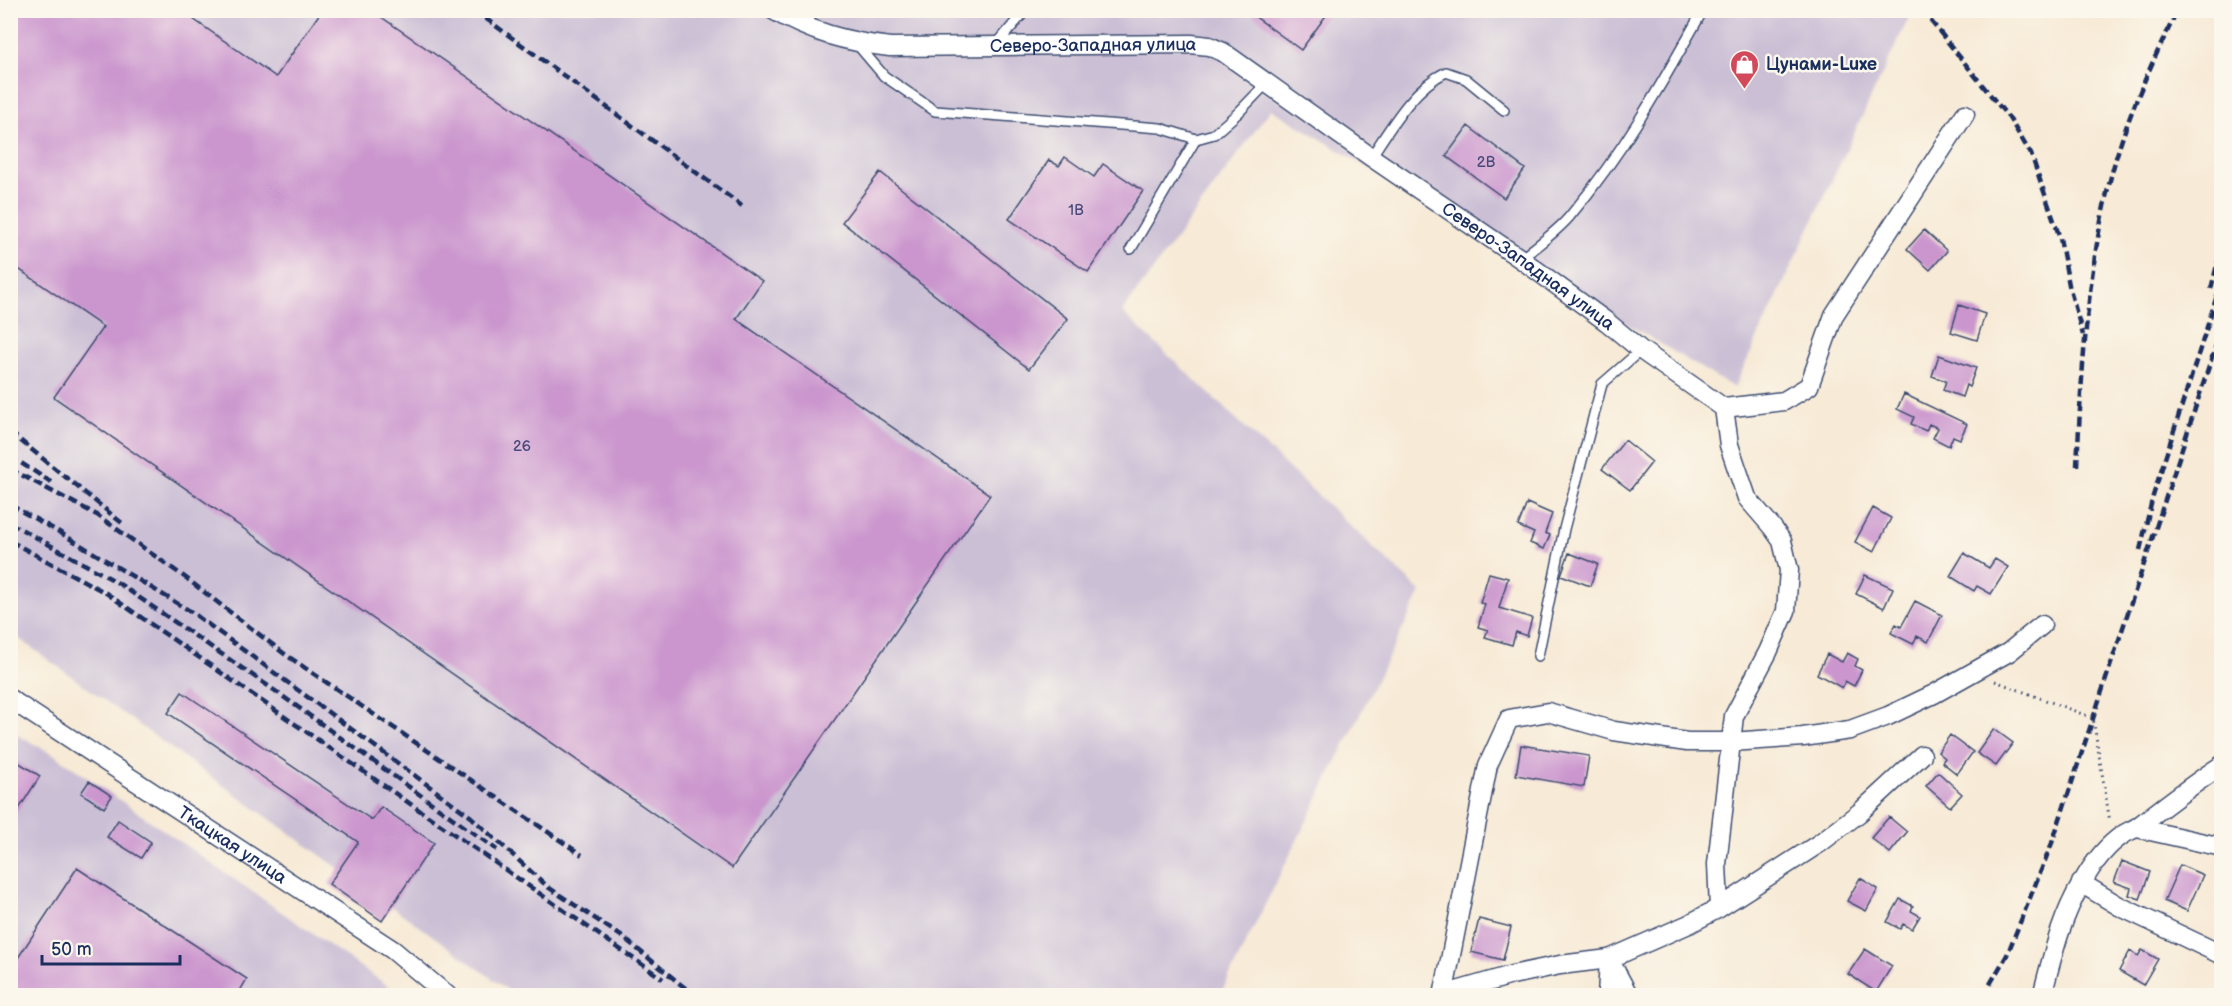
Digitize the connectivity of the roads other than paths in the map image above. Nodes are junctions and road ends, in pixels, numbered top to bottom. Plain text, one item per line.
1 (773, 10) edge
2 (815, 10) edge
3 (1026, 10) edge
4 (1703, 10) edge
5 (803, 26) junction
6 (856, 43) junction
7 (994, 46) junction
8 (1266, 84) junction
9 (1504, 110) dead end
10 (1965, 114) dead end
11 (1196, 139) junction
12 (1371, 157) junction
13 (1131, 249) dead end
14 (1521, 259) junction
15 (1641, 350) junction
16 (1724, 408) junction
17 (2042, 625) dead end
18 (1538, 656) dead end
19 (10, 699) edge
20 (1731, 742) junction
21 (1922, 755) dead end
22 (2222, 765) edge
23 (2130, 831) junction
24 (2222, 847) edge
25 (2081, 883) junction
26 (1719, 908) junction
27 (2222, 956) edge
28 (1609, 959) junction
29 (1443, 995) edge
30 (448, 996) edge
31 (1607, 996) edge
32 (1629, 996) edge
33 (2042, 996) edge

1 - 5 street, Северо-Западная улица
2 - 5 lane
3 - 7 lane
4 - 14 lane
5 - 6 street, Северо-Западная улица
6 - 7 street, Северо-Западная улица
6 - 11 lane
7 - 8 street, Северо-Западная улица
8 - 11 lane
8 - 12 street, Северо-Западная улица
9 - 12 lane
10 - 16 street
11 - 13 lane
12 - 14 street, Северо-Западная улица
14 - 15 street, Северо-Западная улица
15 - 16 street, Северо-Западная улица
15 - 18 lane
16 - 20 street
17 - 20 street
19 - 30 street, Ткацкая улица
20 - 26 street
20 - 29 street
21 - 26 street
22 - 23 street
23 - 24 street
23 - 25 street
25 - 27 street
25 - 33 street
26 - 28 street
28 - 29 street
28 - 31 street
28 - 32 street

